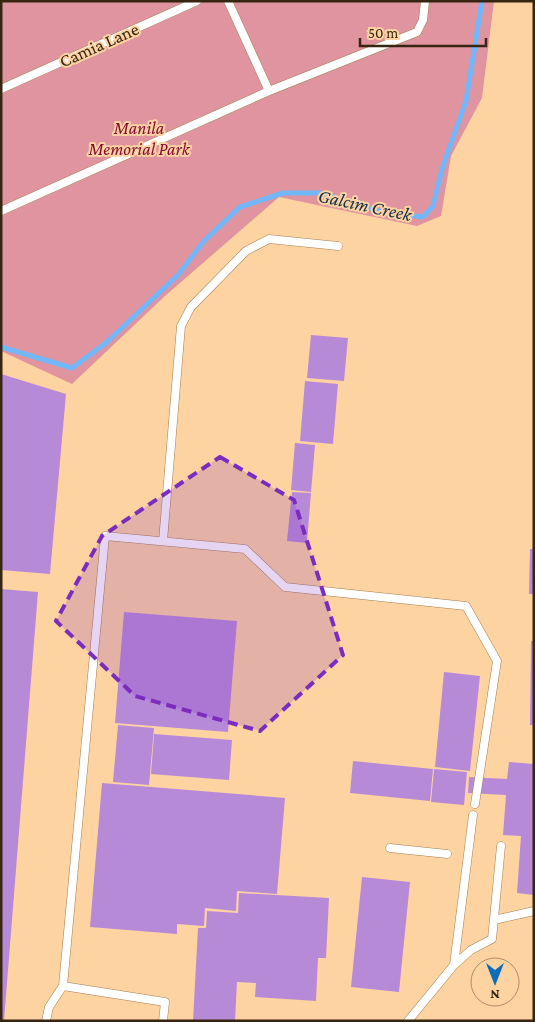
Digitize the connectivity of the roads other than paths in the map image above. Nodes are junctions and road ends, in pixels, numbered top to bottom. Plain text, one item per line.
1 (197, 1) edge
2 (228, 1) edge
3 (425, 1) edge
4 (1, 89) edge
5 (269, 91) junction
6 (1, 211) edge
7 (338, 246) dead end
8 (163, 542) junction
9 (476, 804) dead end
10 (473, 814) dead end
11 (501, 846) dead end
12 (390, 848) dead end
13 (447, 854) dead end
14 (534, 911) edge
15 (494, 920) junction
16 (454, 965) junction
17 (63, 986) junction
18 (46, 1021) edge
19 (163, 1021) edge
20 (408, 1021) edge

1 - 4 lane, Camia Lane
2 - 5 lane
3 - 5 lane
5 - 6 lane
7 - 8 lane
8 - 9 lane
8 - 17 lane
10 - 16 lane
11 - 15 lane
12 - 13 lane
14 - 15 lane
15 - 16 lane
16 - 20 lane
17 - 18 lane
17 - 19 lane

